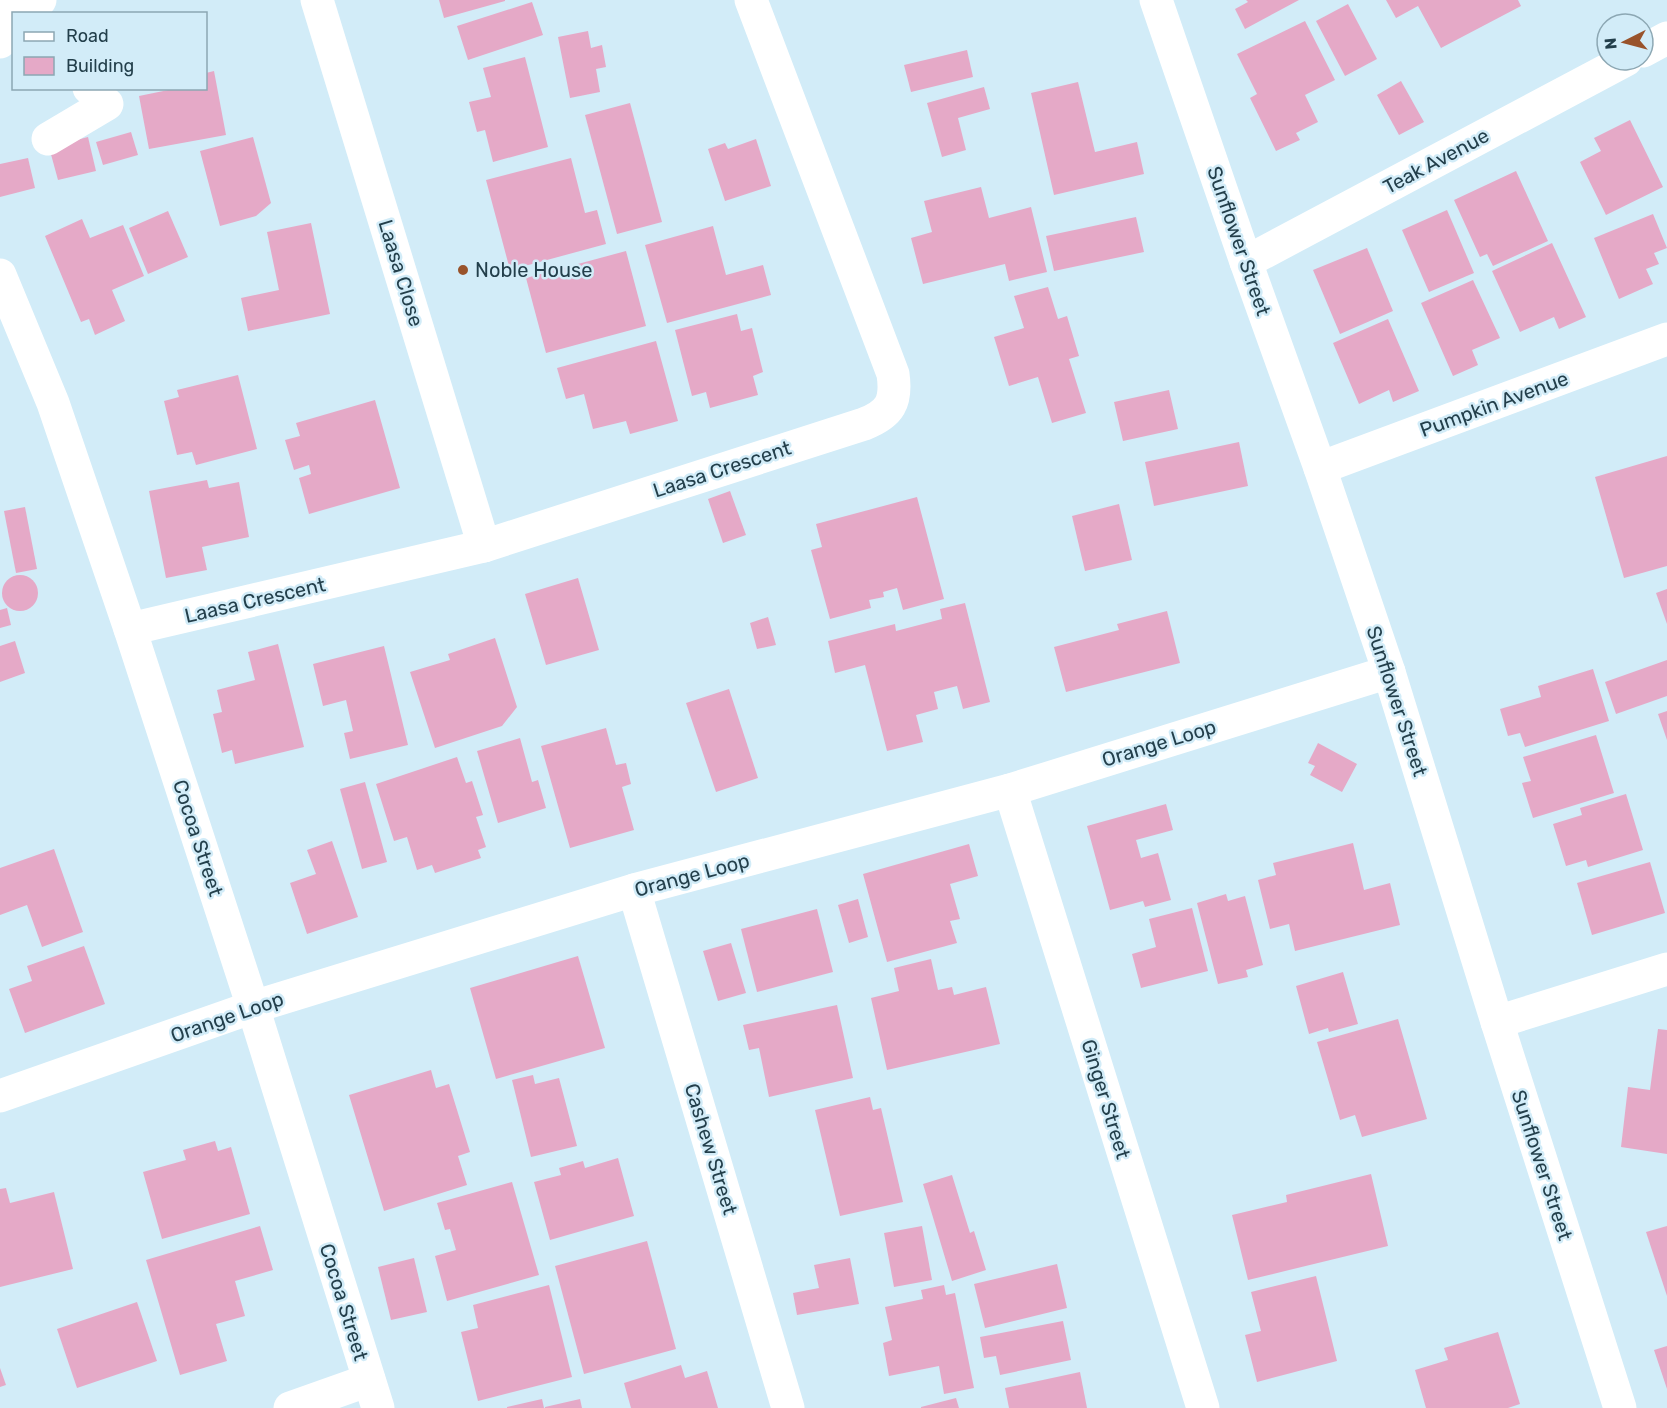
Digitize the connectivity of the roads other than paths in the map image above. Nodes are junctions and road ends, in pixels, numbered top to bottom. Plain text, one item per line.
1 (0, 0) edge
2 (40, 0) edge
3 (317, 0) edge
4 (751, 0) edge
5 (1156, 0) edge
6 (12, 12) edge
7 (29, 12) edge
8 (12, 29) edge
9 (0, 42) edge
10 (1603, 72) edge
11 (108, 94) edge
12 (48, 139) dead end
13 (1246, 262) junction
14 (0, 275) edge
15 (1667, 339) edge
16 (1320, 468) junction
17 (484, 546) junction
18 (130, 629) junction
19 (1389, 672) junction
20 (1010, 790) junction
21 (634, 890) junction
22 (1667, 969) edge
23 (253, 1007) junction
24 (1497, 1022) junction
25 (0, 1096) edge
26 (373, 1394) edge
27 (290, 1408) edge
28 (788, 1408) edge
29 (1203, 1408) edge
30 (1620, 1408) edge

1 - 6 street
2 - 7 street
3 - 17 street, Laasa Close
4 - 17 street, Laasa Crescent
5 - 13 street, Sunflower Street
8 - 9 street
10 - 13 street, Teak Avenue
11 - 12 street
13 - 16 street, Sunflower Street
14 - 18 street, Cocoa Street
15 - 16 street, Pumpkin Avenue
16 - 19 street, Sunflower Street
17 - 18 street, Laasa Crescent
18 - 23 street, Cocoa Street
19 - 20 street, Orange Loop
19 - 24 street, Sunflower Street
20 - 21 street, Orange Loop
20 - 29 street, Ginger Street
21 - 23 street, Orange Loop
21 - 28 street, Cashew Street
22 - 24 street
23 - 25 street, Orange Loop
23 - 26 street, Cocoa Street
24 - 30 street, Sunflower Street
26 - 27 street

